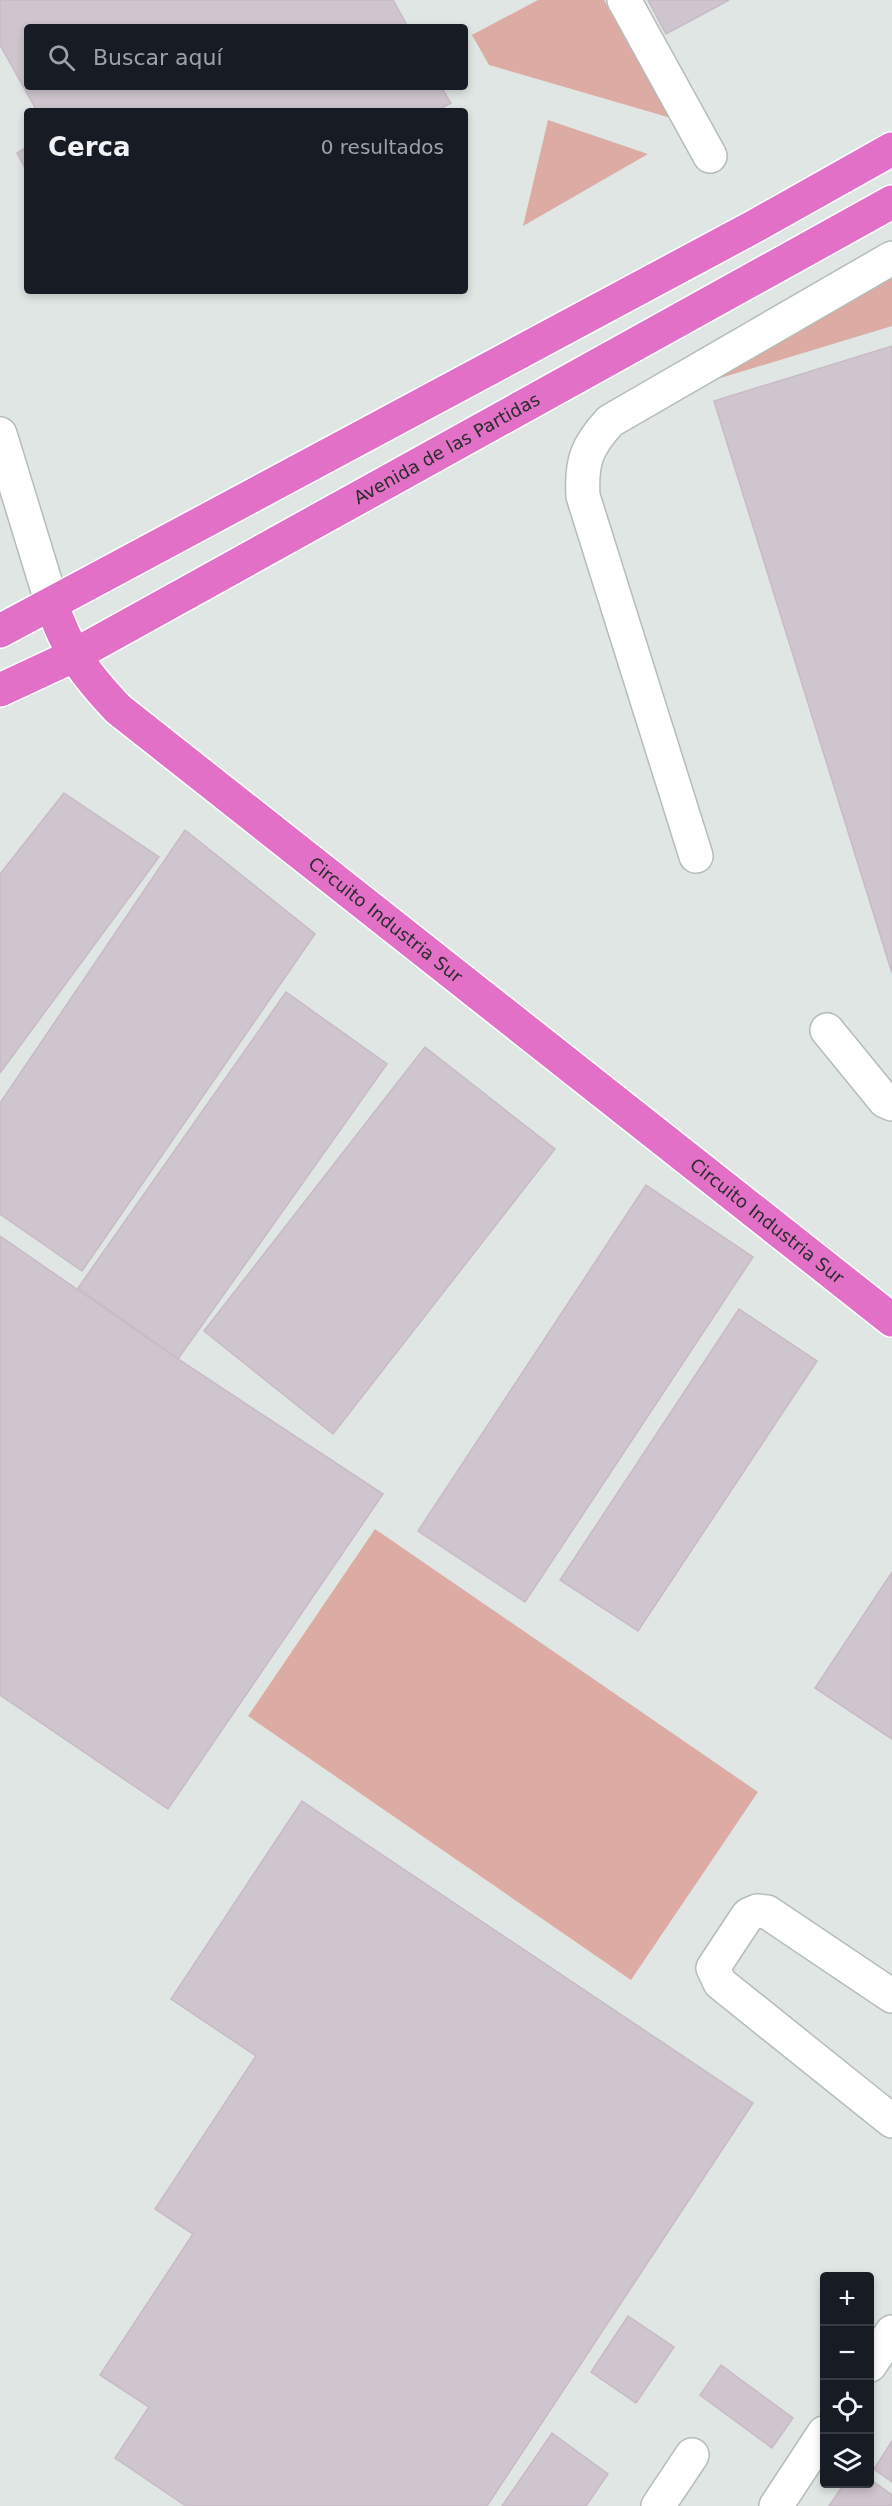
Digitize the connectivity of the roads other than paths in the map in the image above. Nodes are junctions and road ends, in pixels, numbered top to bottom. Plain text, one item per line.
1 (624, 0) edge
2 (892, 149) edge
3 (710, 156) dead end
4 (892, 202) edge
5 (892, 258) edge
6 (0, 434) edge
7 (52, 604) junction
8 (0, 631) edge
9 (73, 656) junction
10 (0, 690) edge
11 (696, 856) dead end
12 (827, 1030) dead end
13 (892, 1104) edge
14 (891, 1317) edge
15 (892, 1996) edge
16 (892, 2121) edge
17 (892, 2331) edge
18 (874, 2360) edge
19 (824, 2434) edge
20 (692, 2455) dead end
21 (658, 2506) edge
22 (776, 2506) edge

1 - 3 street
2 - 7 main road
4 - 9 main road, Avenida de las Partidas
5 - 11 street
6 - 7 street, Circuito Industria Sur
7 - 8 main road
7 - 9 main road, Circuito Industria Sur
9 - 10 main road, Avenida de las Partidas
9 - 14 main road, Circuito Industria Sur
12 - 13 street
15 - 16 street
17 - 18 street
19 - 22 street
20 - 21 street

